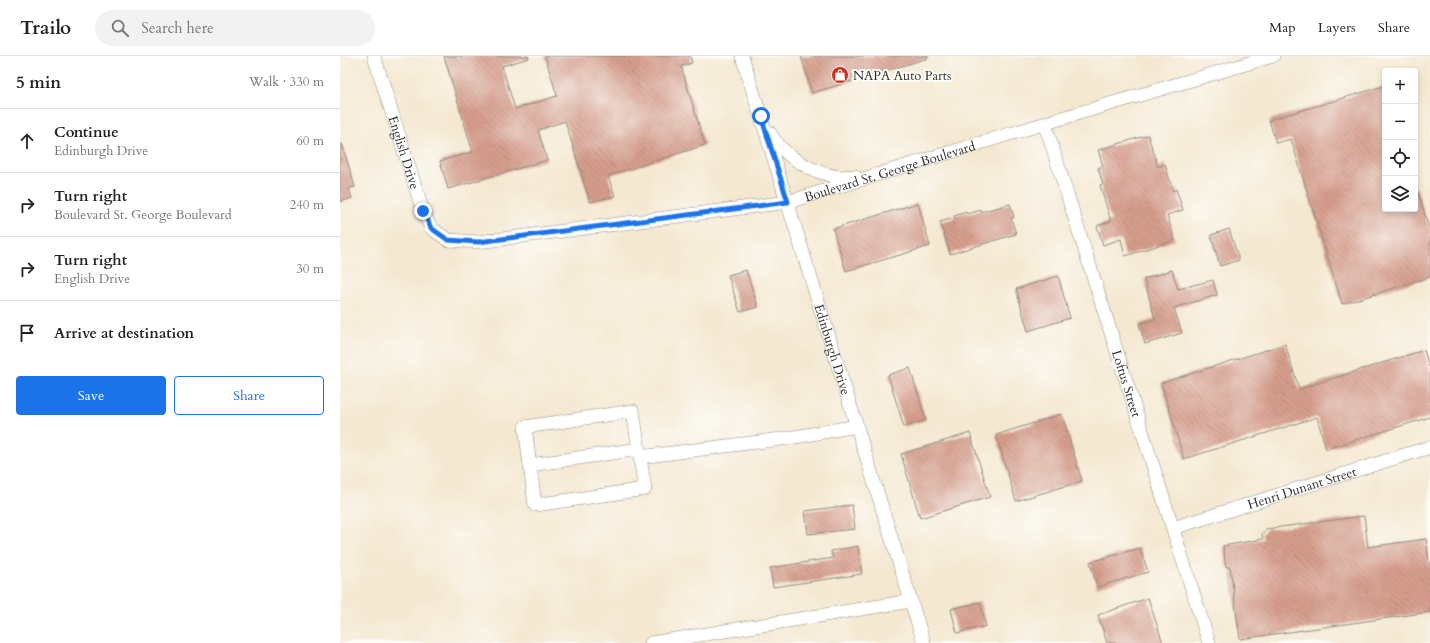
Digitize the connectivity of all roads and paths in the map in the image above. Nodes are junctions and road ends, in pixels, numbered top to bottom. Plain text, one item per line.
1 (374, 56) edge
2 (742, 56) edge
3 (1273, 56) edge
4 (761, 116) junction
5 (1045, 124) junction
6 (871, 176) junction
7 (788, 202) junction
8 (448, 240) joint
9 (857, 426) junction
10 (1430, 448) edge
11 (639, 453) junction
12 (530, 464) junction
13 (1173, 528) junction
14 (911, 601) junction
15 (651, 643) edge
16 (924, 643) edge
17 (1209, 643) edge

1 - 8 street, English Drive
2 - 4 street, Edinburgh Drive
3 - 5 street, Boulevard St. George Boulevard
4 - 6 street
4 - 7 street, Edinburgh Drive
5 - 6 street, Boulevard St. George Boulevard
5 - 13 street, Loftus Street
6 - 7 street, Boulevard St. George Boulevard
7 - 8 street, Boulevard St. George Boulevard
7 - 9 street, Edinburgh Drive
9 - 11 street
9 - 14 street, Edinburgh Drive
10 - 13 street, Henri Dunant Street
11 - 12 street
11 - 12 street
11 - 12 street
13 - 17 street, Loftus Street
14 - 15 street
14 - 16 street, Edinburgh Drive

